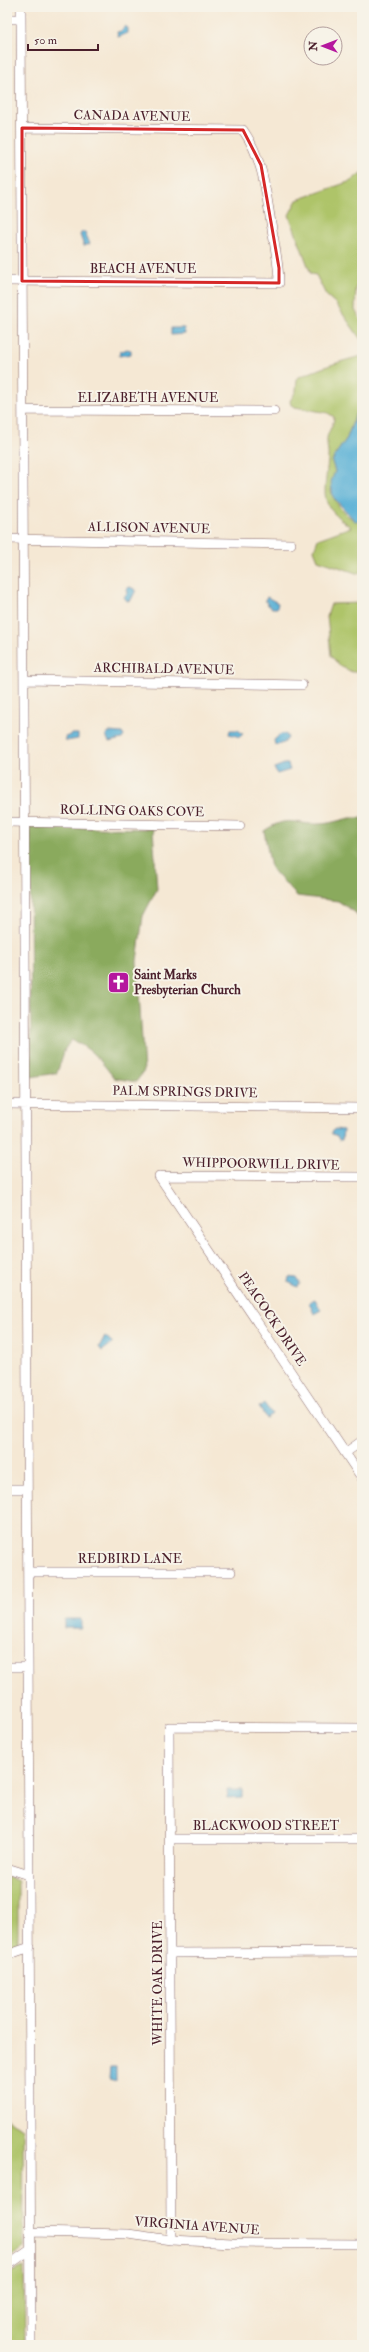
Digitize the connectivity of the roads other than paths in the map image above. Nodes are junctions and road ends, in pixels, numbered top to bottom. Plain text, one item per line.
1 (21, 7) edge
2 (7, 19) edge
3 (21, 19) junction
4 (22, 128) junction
5 (7, 281) edge
6 (22, 281) junction
7 (279, 284) joint
8 (23, 410) junction
9 (274, 411) dead end
10 (7, 539) edge
11 (24, 539) junction
12 (291, 544) dead end
13 (25, 680) junction
14 (302, 685) dead end
15 (7, 822) edge
16 (25, 822) junction
17 (240, 826) dead end
18 (7, 1104) edge
19 (26, 1104) junction
20 (362, 1108) edge
21 (160, 1176) joint
22 (362, 1177) edge
23 (362, 1441) edge
24 (345, 1453) junction
25 (362, 1478) edge
26 (7, 1489) edge
27 (27, 1489) junction
28 (28, 1572) junction
29 (231, 1572) dead end
30 (7, 1667) edge
31 (28, 1667) junction
32 (362, 1728) edge
33 (170, 1839) junction
34 (362, 1839) edge
35 (7, 1868) edge
36 (29, 1875) junction
37 (30, 1947) junction
38 (362, 1952) edge
39 (172, 1953) junction
40 (7, 1955) edge
41 (30, 2232) junction
42 (172, 2240) junction
43 (362, 2244) edge
44 (30, 2250) junction
45 (7, 2266) edge
46 (31, 2345) edge

1 - 3 street
2 - 3 street
3 - 4 street
4 - 6 street
4 - 7 street, CANADA AVENUE
5 - 6 street, BEACH AVENUE
6 - 7 street, BEACH AVENUE
6 - 8 street
8 - 9 street, ELIZABETH AVENUE
8 - 11 street
10 - 11 street, ALLISON AVENUE
11 - 12 street, ALLISON AVENUE
11 - 13 street
13 - 14 street, ARCHIBALD AVENUE
13 - 16 street
15 - 16 street, ROLLING OAKS COVE
16 - 17 street, ROLLING OAKS COVE
16 - 19 street
18 - 19 street, PALM SPRINGS DRIVE
19 - 20 street, PALM SPRINGS DRIVE
19 - 27 street
21 - 22 street, WHIPPOORWILL DRIVE
21 - 24 street, PEACOCK DRIVE
23 - 24 street
24 - 25 street, PEACOCK DRIVE
26 - 27 street
27 - 28 street
28 - 29 street, REDBIRD LANE
28 - 31 street
30 - 31 street
31 - 36 street
32 - 33 street, WHITE OAK DRIVE
33 - 34 street, BLACKWOOD STREET
33 - 39 street, WHITE OAK DRIVE
35 - 36 street
36 - 37 street
37 - 40 street
37 - 41 street
38 - 39 street
39 - 42 street, WHITE OAK DRIVE
41 - 42 street, VIRGINIA AVENUE
41 - 44 street
42 - 43 street, VIRGINIA AVENUE
44 - 45 street
44 - 46 street

